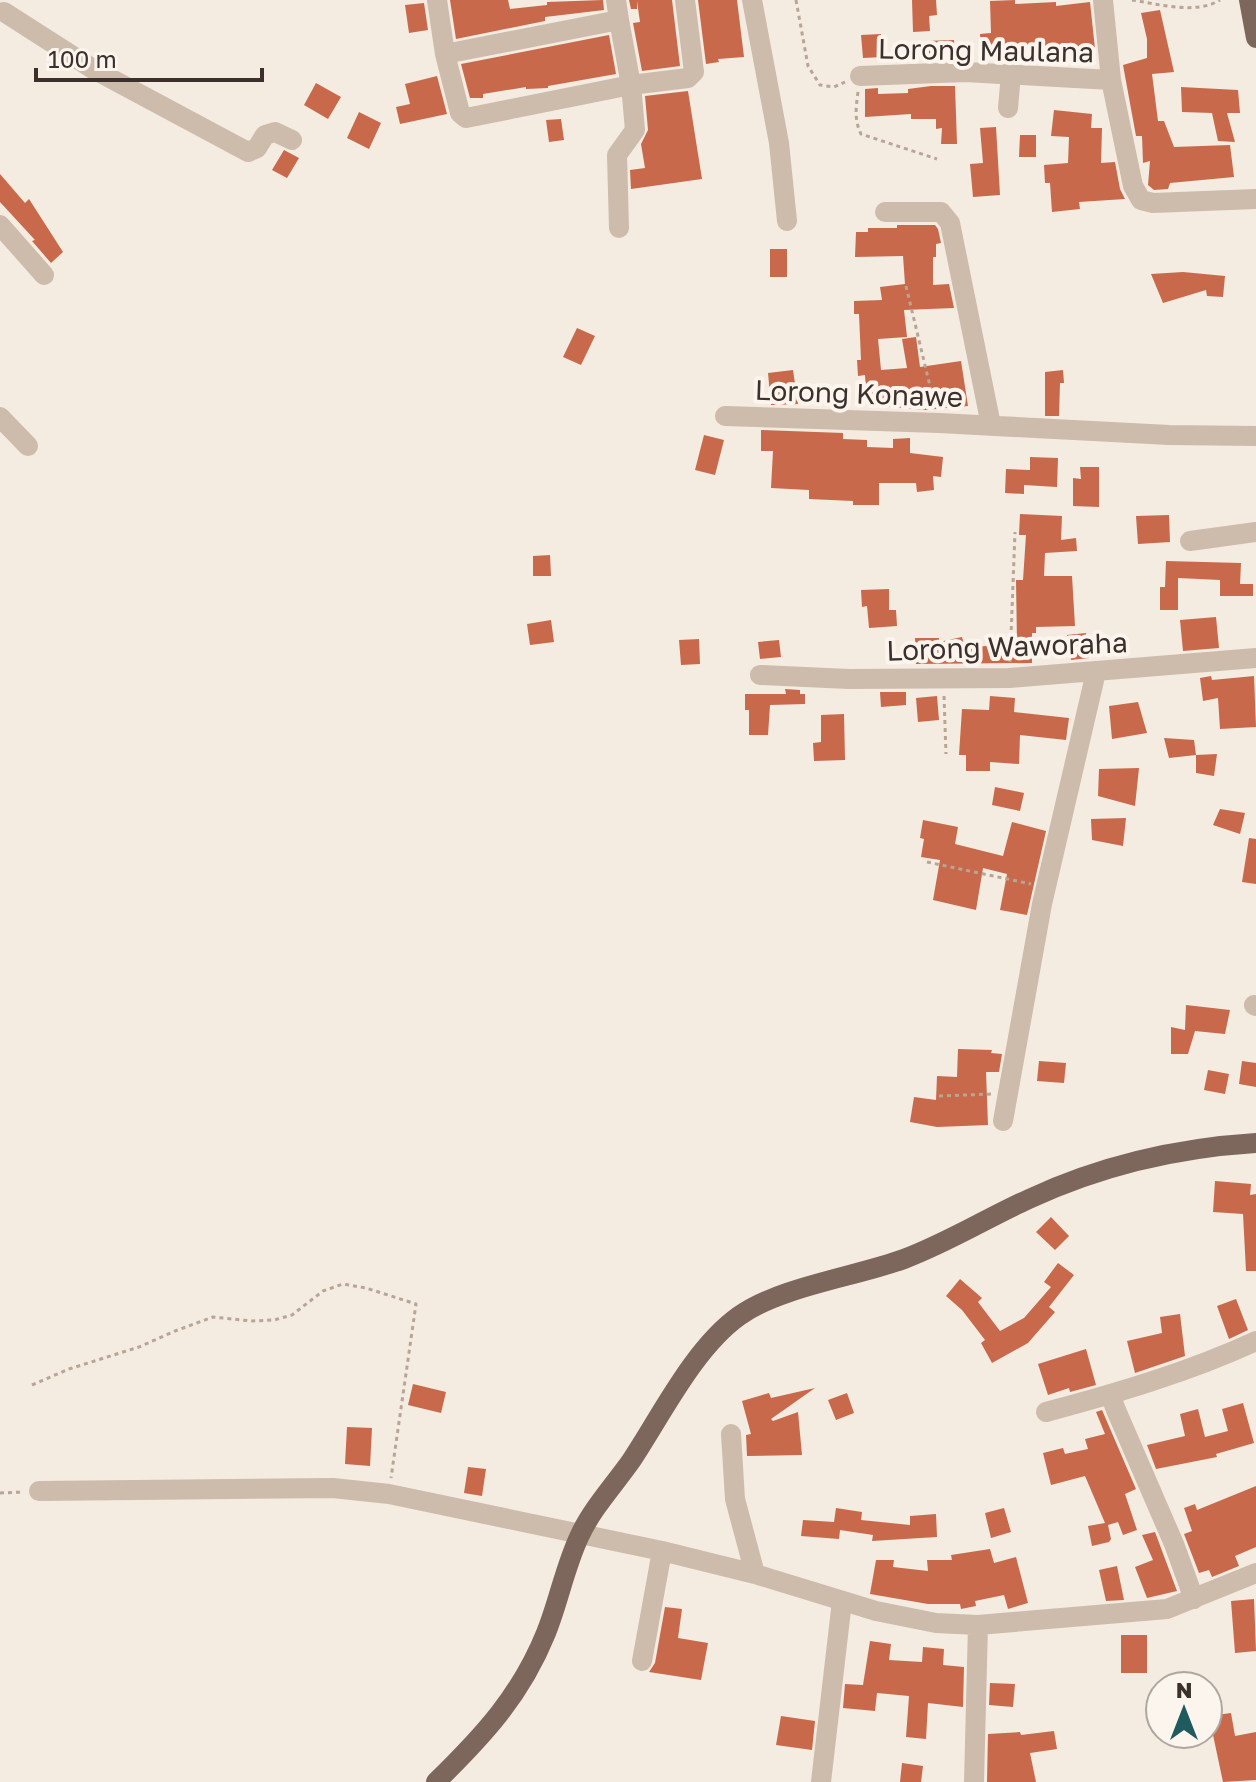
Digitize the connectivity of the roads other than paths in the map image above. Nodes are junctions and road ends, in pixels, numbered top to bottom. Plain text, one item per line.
1 (437, 0) edge
2 (685, 0) edge
3 (752, 0) edge
4 (1103, 0) edge
5 (1249, 0) edge
6 (4, 10) edge
7 (618, 10) edge
8 (1256, 38) edge
9 (445, 54) junction
10 (1011, 74) junction
11 (860, 76) road end
12 (1111, 80) junction
13 (631, 85) junction
14 (1008, 108) dead end
15 (292, 140) dead end
16 (1256, 199) edge
17 (885, 212) dead end
18 (787, 221) dead end
19 (0, 225) edge
20 (619, 228) dead end
21 (44, 275) dead end
22 (725, 416) dead end
23 (0, 417) edge
24 (991, 425) junction
25 (1256, 436) edge
26 (28, 446) dead end
27 (1256, 532) edge
28 (1190, 541) dead end
29 (1256, 658) edge
30 (1096, 672) junction
31 (760, 675) dead end
32 (1003, 1121) dead end
33 (1256, 1143) edge
34 (1256, 1341) edge
35 (1115, 1394) junction
36 (1046, 1412) dead end
37 (731, 1434) dead end
38 (39, 1491) road end
39 (580, 1534) junction
40 (662, 1551) junction
41 (1256, 1573) edge
42 (755, 1574) junction
43 (1194, 1599) junction
44 (842, 1601) junction
45 (978, 1625) junction
46 (642, 1661) dead end
47 (436, 1782) edge
48 (821, 1782) edge
49 (974, 1782) edge

1 - 9 street
2 - 13 street
3 - 18 street
4 - 12 street
5 - 8 main road
6 - 15 street
7 - 9 street
7 - 13 street
9 - 13 street
10 - 11 street, Lorong Maulana
10 - 12 street, Lorong Maulana
10 - 14 street
12 - 16 street
13 - 20 street
17 - 24 street, Lorong Konawe
19 - 21 street
22 - 24 street, Lorong Konawe
23 - 26 street
24 - 25 street, Lorong Konawe
27 - 28 street
29 - 30 street, Lorong Waworaha
30 - 31 street, Lorong Waworaha
30 - 32 street
33 - 39 main road
34 - 35 street
35 - 36 street
35 - 43 street
37 - 42 street
38 - 39 street
39 - 40 street
39 - 47 main road
40 - 42 street
40 - 46 street
41 - 43 street
42 - 44 street
43 - 45 street
44 - 45 street
44 - 48 street
45 - 49 street

